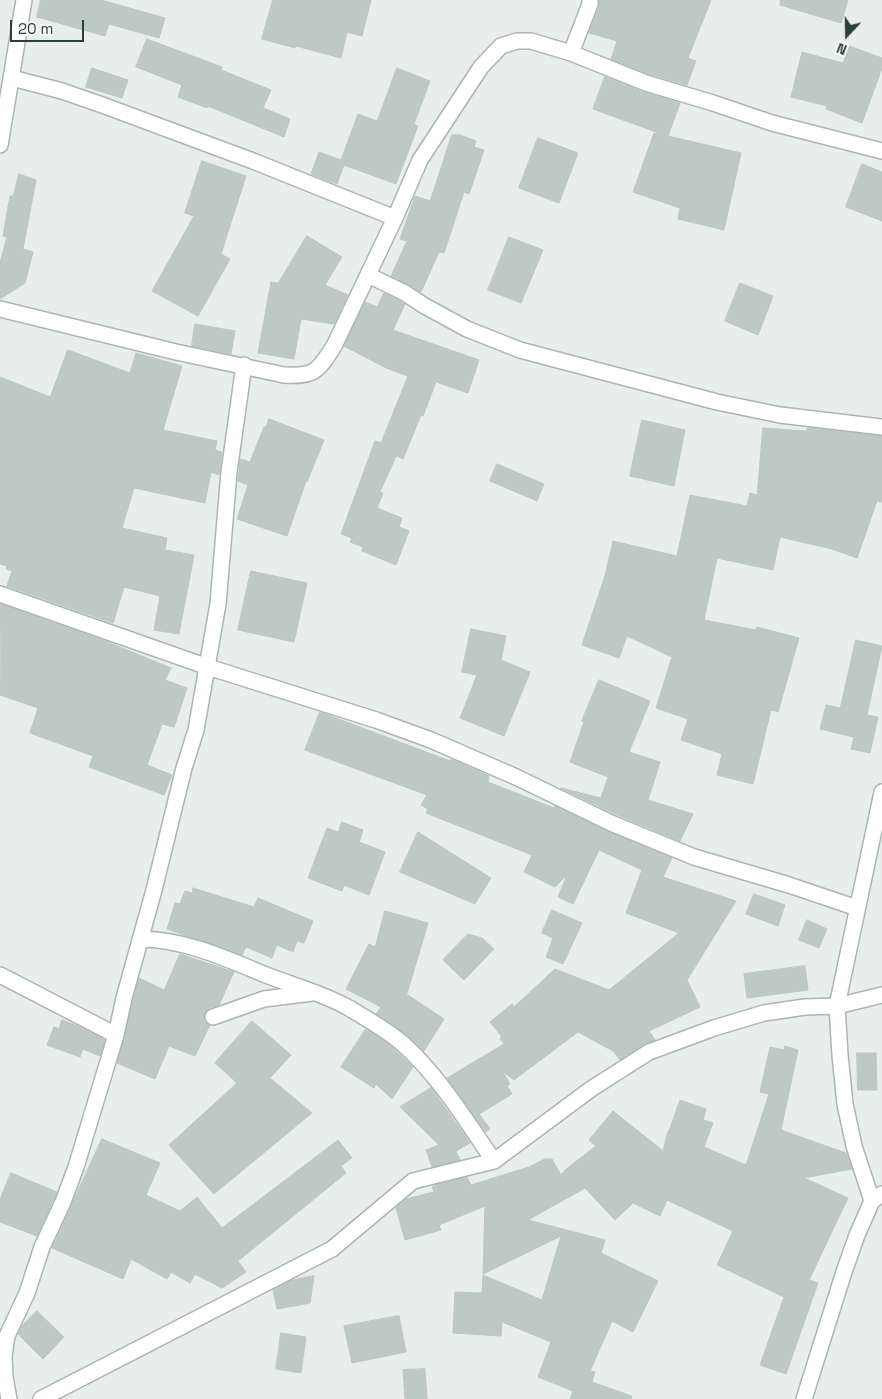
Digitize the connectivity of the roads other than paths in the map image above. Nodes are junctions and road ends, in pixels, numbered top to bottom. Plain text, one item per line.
1 (24, 0) edge
2 (590, 0) edge
3 (572, 53) junction
4 (12, 78) junction
5 (0, 143) edge
6 (882, 151) edge
7 (395, 218) junction
8 (368, 275) junction
9 (0, 309) edge
10 (244, 365) junction
11 (882, 427) edge
12 (0, 594) edge
13 (208, 667) junction
14 (882, 792) edge
15 (857, 908) junction
16 (140, 939) junction
17 (0, 975) edge
18 (316, 992) junction
19 (882, 995) edge
20 (837, 1006) junction
21 (213, 1017) dead end
22 (116, 1035) junction
23 (494, 1161) junction
24 (877, 1198) edge
25 (9, 1399) edge
26 (41, 1399) edge
27 (804, 1399) edge

1 - 4 street
2 - 3 street
3 - 6 street
3 - 7 street
4 - 5 street
4 - 7 street
7 - 8 street
8 - 10 street
8 - 11 street
9 - 10 street
10 - 13 street
12 - 13 street
13 - 15 street
13 - 16 street
14 - 15 street
15 - 20 street
16 - 18 street
16 - 22 street
17 - 22 street
18 - 21 street
18 - 23 street
19 - 20 street
20 - 23 street
20 - 24 street
22 - 25 street
23 - 26 street
24 - 27 street

